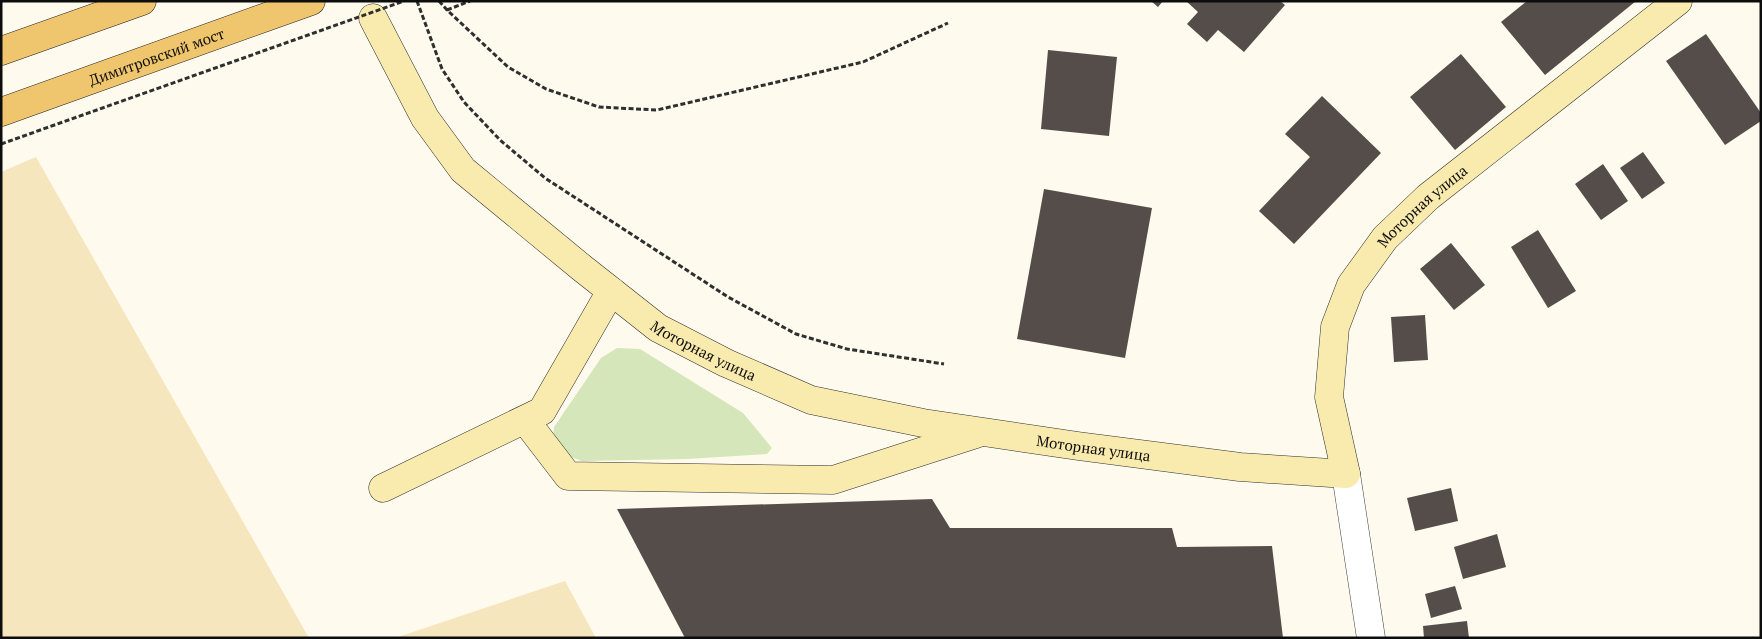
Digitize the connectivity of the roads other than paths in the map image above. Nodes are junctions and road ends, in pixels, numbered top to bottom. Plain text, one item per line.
1 (142, 1) edge
2 (311, 1) edge
3 (1678, 1) edge
4 (373, 18) dead end
5 (1, 51) edge
6 (1, 112) edge
7 (611, 291) junction
8 (525, 420) junction
9 (982, 432) junction
10 (1346, 474) junction
11 (383, 488) dead end
12 (1370, 638) edge

1 - 5 main road
2 - 6 main road, Димитровский мост
3 - 10 street, Моторная улица
4 - 7 street, Моторная улица
7 - 8 street
7 - 9 street, Моторная улица
8 - 9 street
8 - 11 street
9 - 10 street, Моторная улица
10 - 12 street

